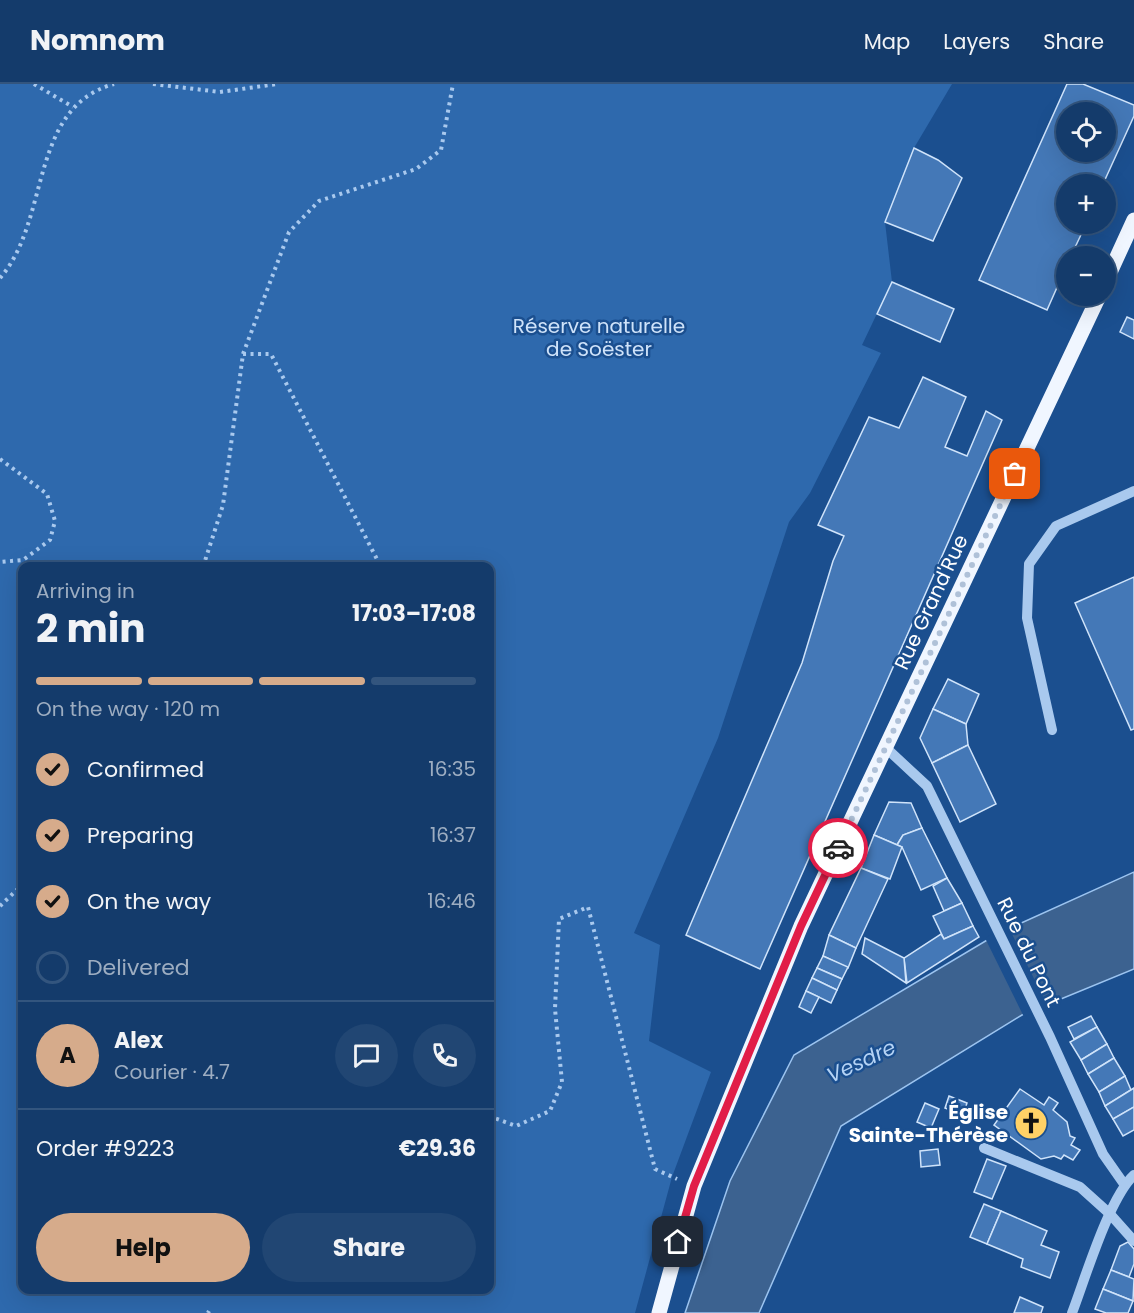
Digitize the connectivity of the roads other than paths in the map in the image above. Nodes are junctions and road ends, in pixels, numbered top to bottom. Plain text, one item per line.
1 (1134, 220) edge
2 (1116, 259) edge
3 (1094, 306) edge
4 (1134, 491) edge
5 (1052, 730) dead end
6 (885, 747) junction
7 (984, 1149) dead end
8 (1134, 1175) edge
9 (1124, 1184) junction
10 (1110, 1214) junction
11 (1134, 1241) edge
12 (659, 1313) edge
13 (1072, 1313) edge

1 - 2 main road
3 - 6 main road, Rue Grand'Rue
4 - 5 street
6 - 9 street, Rue du Pont
6 - 12 main road, Rue Grand'Rue
7 - 10 street
8 - 9 street
9 - 10 street
10 - 11 street
10 - 13 street

